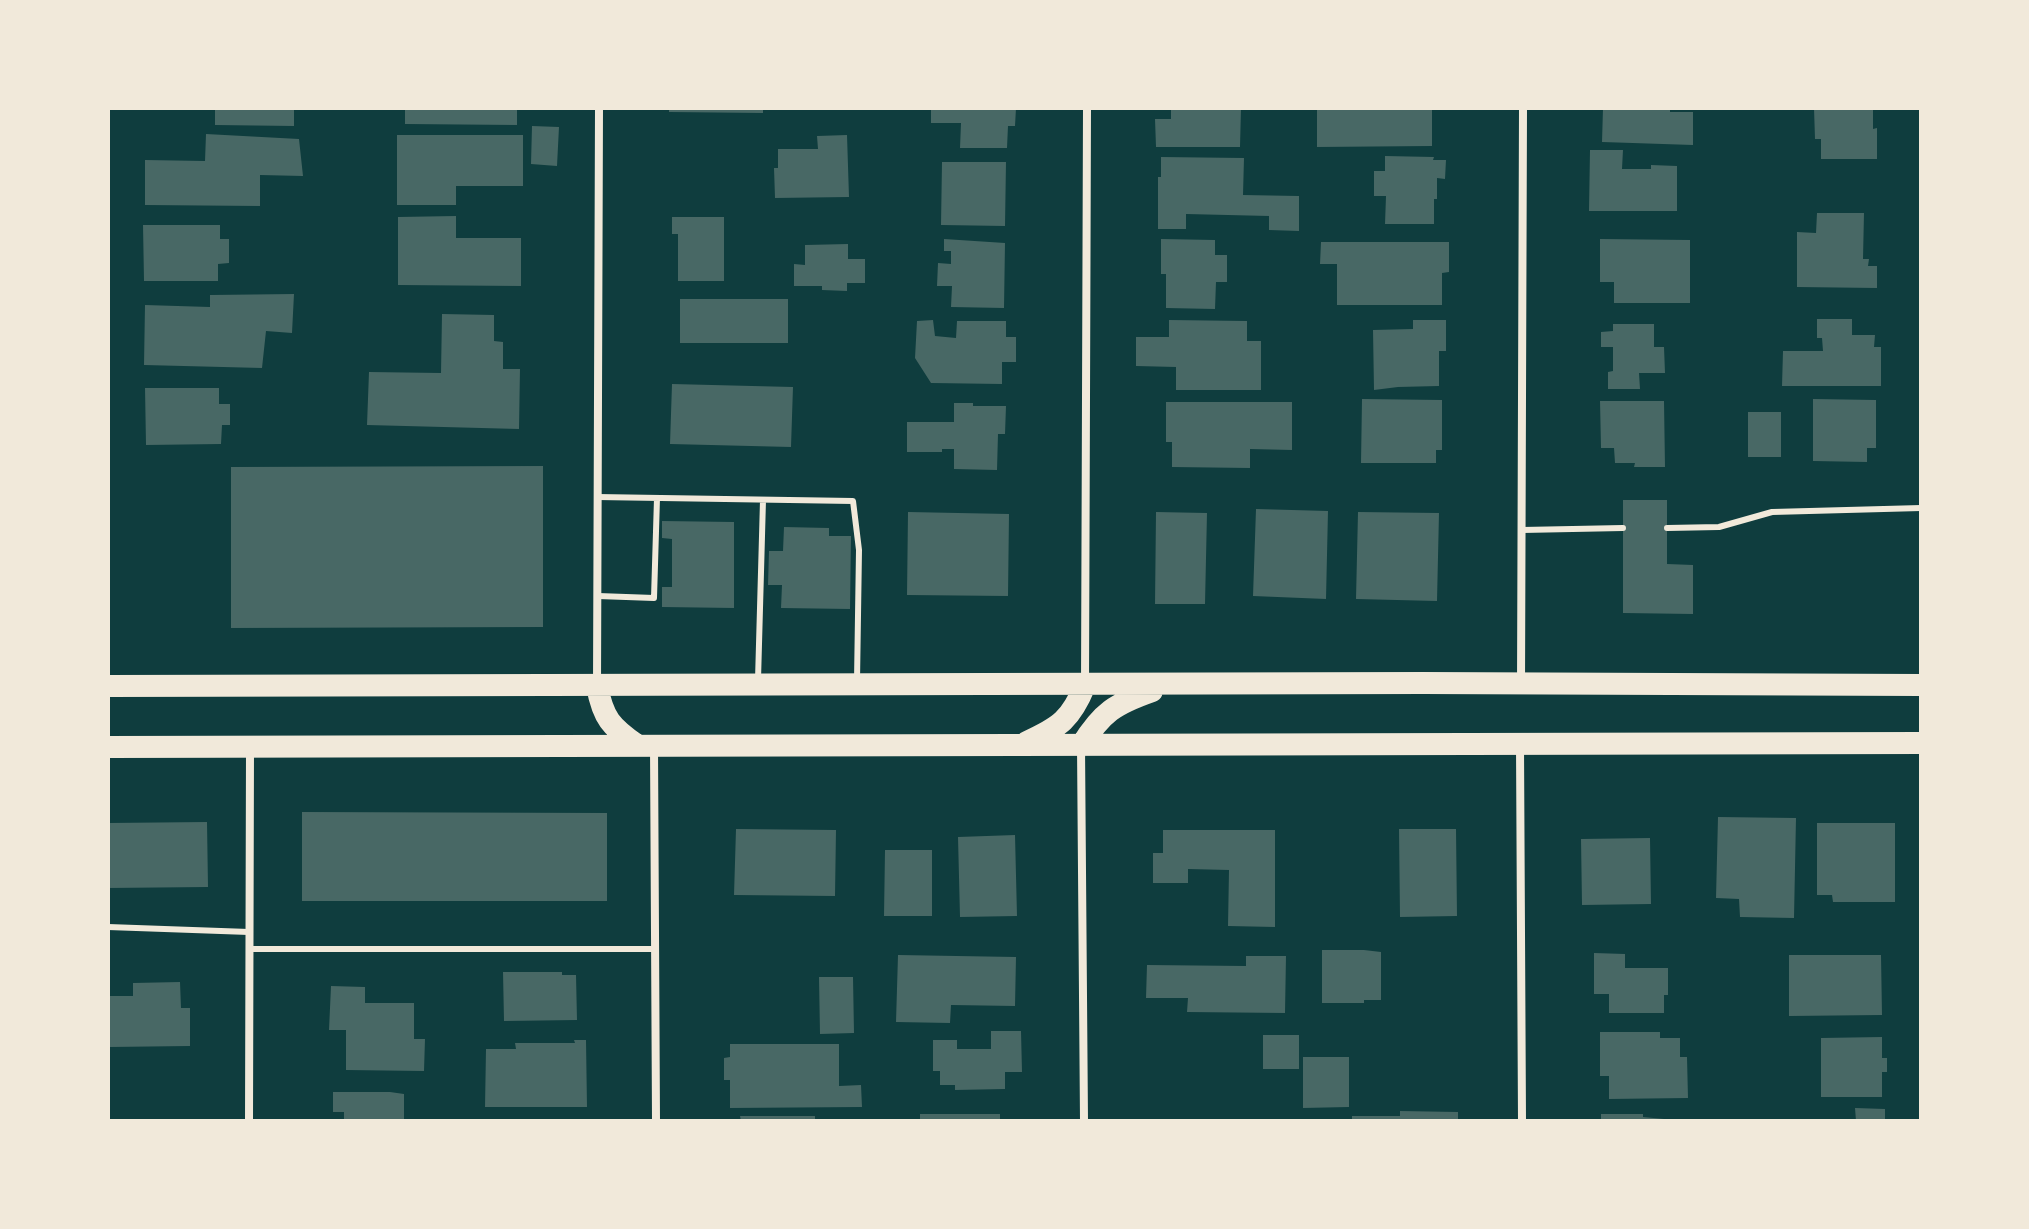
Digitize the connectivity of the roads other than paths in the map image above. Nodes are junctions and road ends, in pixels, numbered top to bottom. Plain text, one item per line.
1 (599, 108) edge
2 (1087, 108) edge
3 (1523, 108) edge
4 (597, 497) junction
5 (657, 498) junction
6 (763, 500) junction
7 (1921, 508) edge
8 (1623, 528) dead end
9 (1667, 528) dead end
10 (1522, 530) junction
11 (598, 596) junction
12 (1521, 683) junction
13 (1172, 684) junction
14 (758, 685) junction
15 (857, 685) junction
16 (1085, 685) junction
17 (1921, 685) edge
18 (108, 686) edge
19 (597, 686) junction
20 (1921, 743) edge
21 (1520, 744) junction
22 (646, 746) junction
23 (1019, 746) junction
24 (1081, 746) junction
25 (108, 747) edge
26 (250, 747) junction
27 (108, 927) edge
28 (249, 932) junction
29 (249, 949) junction
30 (655, 949) junction
31 (249, 1121) edge
32 (656, 1121) edge
33 (1084, 1121) edge
34 (1522, 1121) edge

1 - 4 street
2 - 16 street
3 - 10 street
4 - 5 lane
4 - 11 street
5 - 6 lane
5 - 11 lane
6 - 14 lane
6 - 15 lane
7 - 9 lane
8 - 10 lane
10 - 12 street
11 - 19 street
12 - 13 highway
12 - 17 highway
13 - 16 highway
13 - 24 highway
14 - 15 highway
14 - 19 highway
15 - 16 highway
16 - 23 highway
18 - 19 highway
19 - 22 highway
20 - 21 highway
21 - 24 highway
21 - 34 street
22 - 23 highway
22 - 26 highway
22 - 30 street
23 - 24 highway
24 - 33 street
25 - 26 highway
26 - 28 street
27 - 28 lane
28 - 29 street
29 - 30 lane
29 - 31 street
30 - 32 street

